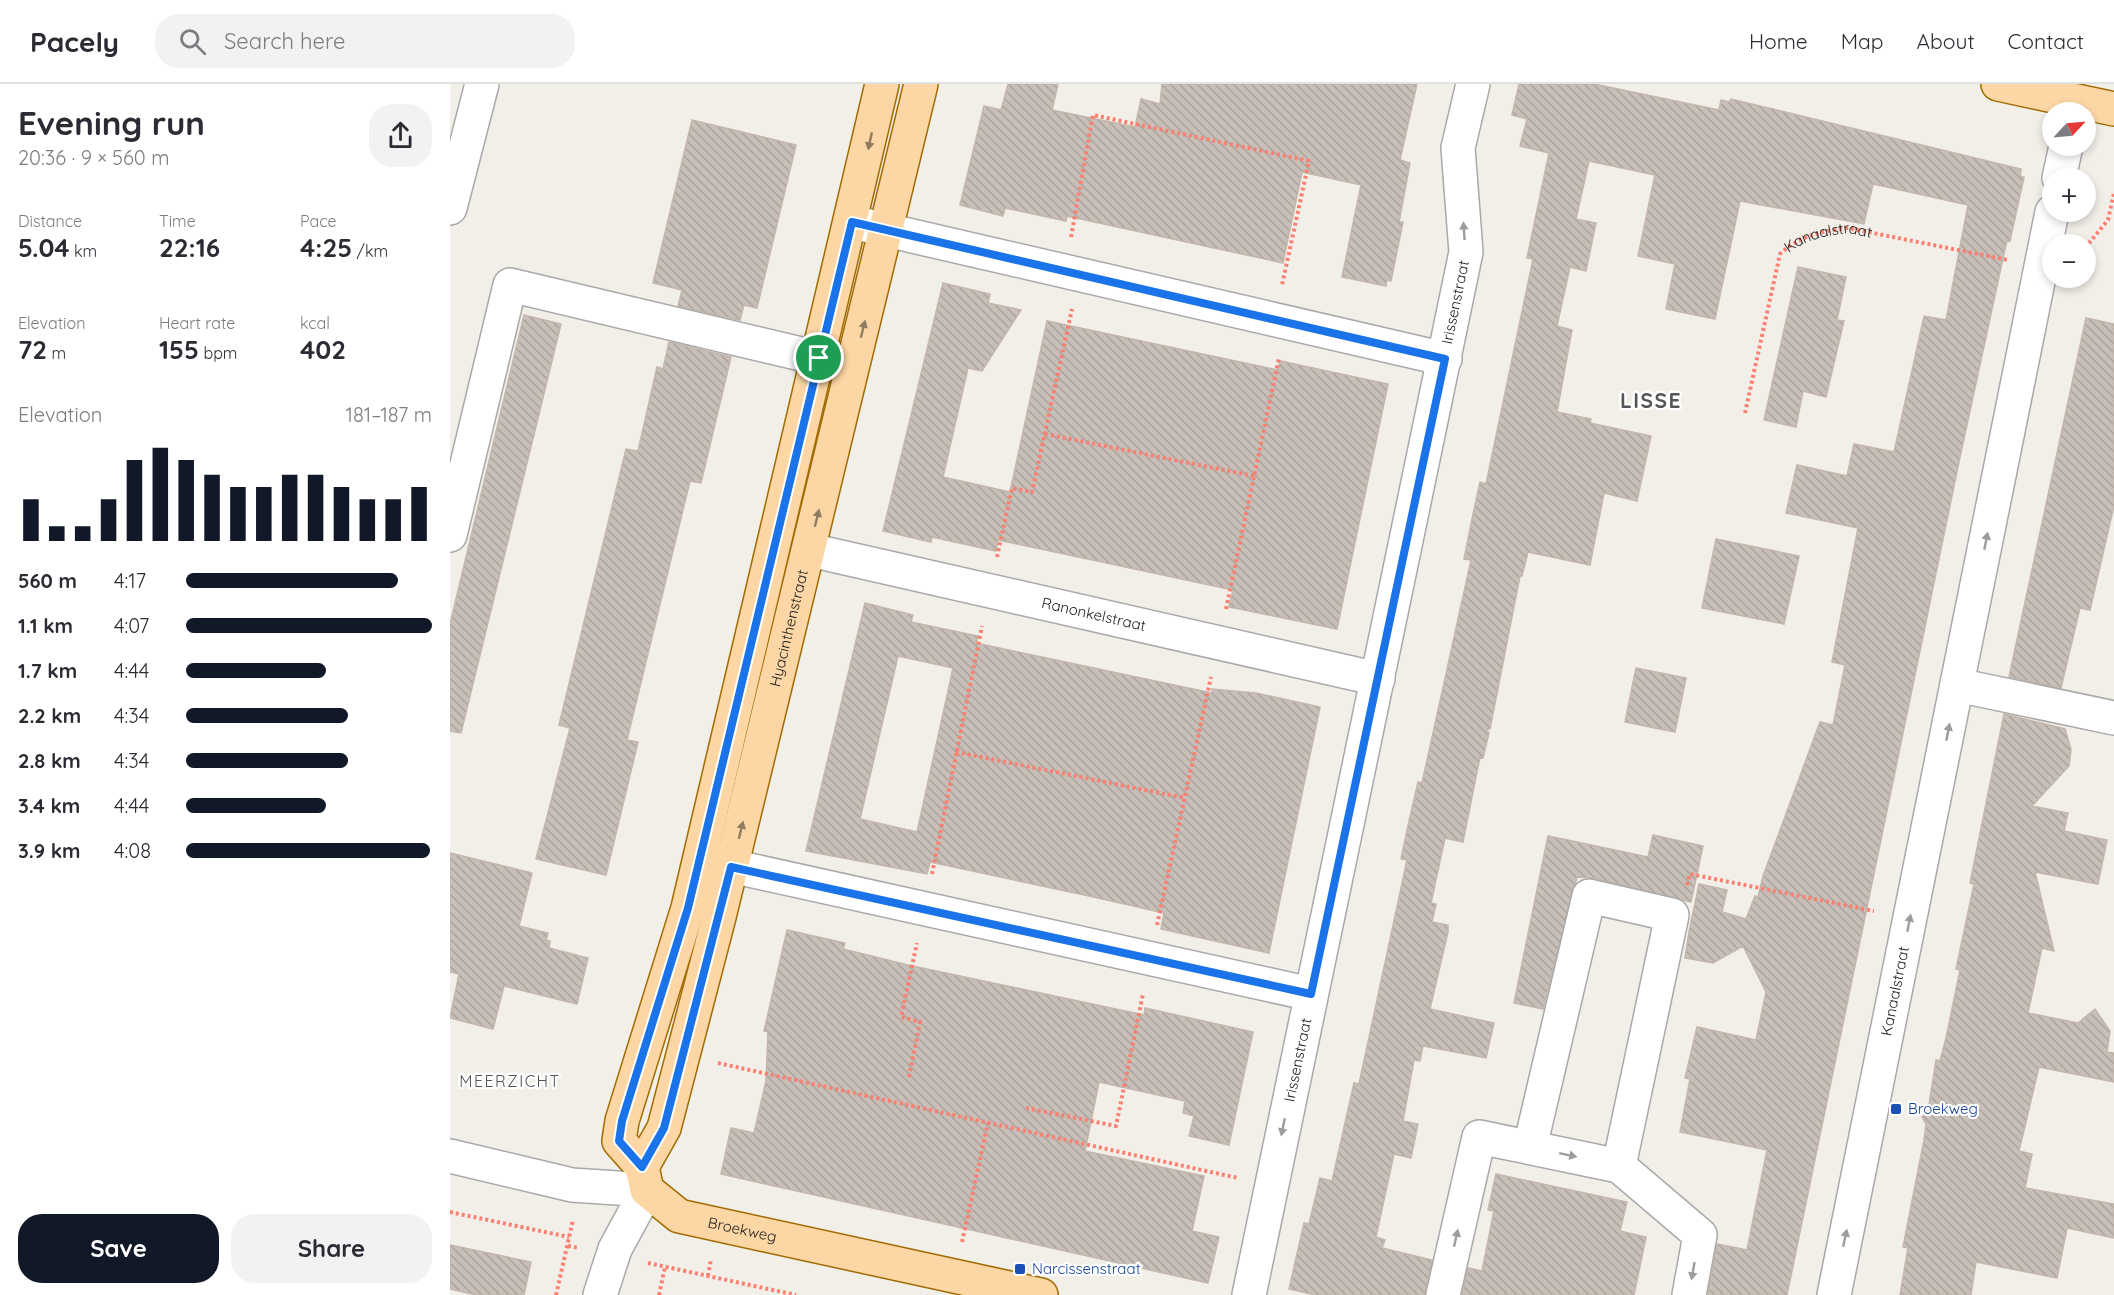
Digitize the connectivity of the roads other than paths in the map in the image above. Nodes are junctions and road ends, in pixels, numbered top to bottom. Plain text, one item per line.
1 (482, 84) edge
2 (882, 84) edge
3 (921, 84) edge
4 (1473, 84) edge
5 (1998, 84) edge
6 (2077, 99) edge
7 (2114, 109) edge
8 (450, 208) edge
9 (852, 222) junction
10 (2050, 222) edge
11 (887, 230) junction
12 (819, 358) junction
13 (1445, 359) junction
14 (450, 534) edge
15 (810, 550) junction
16 (1378, 679) junction
17 (1957, 685) junction
18 (2114, 718) edge
19 (699, 859) junction
20 (731, 867) junction
21 (1311, 994) junction
22 (1530, 1147) junction
23 (450, 1156) edge
24 (1619, 1166) junction
25 (645, 1179) junction
26 (600, 1295) edge
27 (1041, 1295) edge
28 (1249, 1295) edge
29 (1443, 1295) edge
30 (1689, 1295) edge
31 (1834, 1295) edge

1 - 8 street
2 -> 9 main road
3 - 11 main road, Hyacinthenstraat
13 -> 4 street, Irissenstraat
5 - 6 main road
6 - 7 main road
9 - 11 street
9 - 12 main road
17 -> 10 street, Kanaalstraat
11 - 13 street
15 -> 11 main road, Hyacinthenstraat
12 - 14 street
12 - 19 main road
13 - 16 street, Irissenstraat
15 - 16 street, Ranonkelstraat
20 -> 15 main road, Hyacinthenstraat
16 - 21 street, Irissenstraat
17 - 18 street
31 -> 17 street, Kanaalstraat
19 - 20 street
19 - 25 main road
20 - 21 street
20 - 25 main road, Hyacinthenstraat
21 -> 28 street, Irissenstraat
22 -> 24 street
22 - 24 street
29 -> 22 street
23 - 25 street
24 -> 30 street
25 - 26 street
25 - 27 main road, Broekweg

